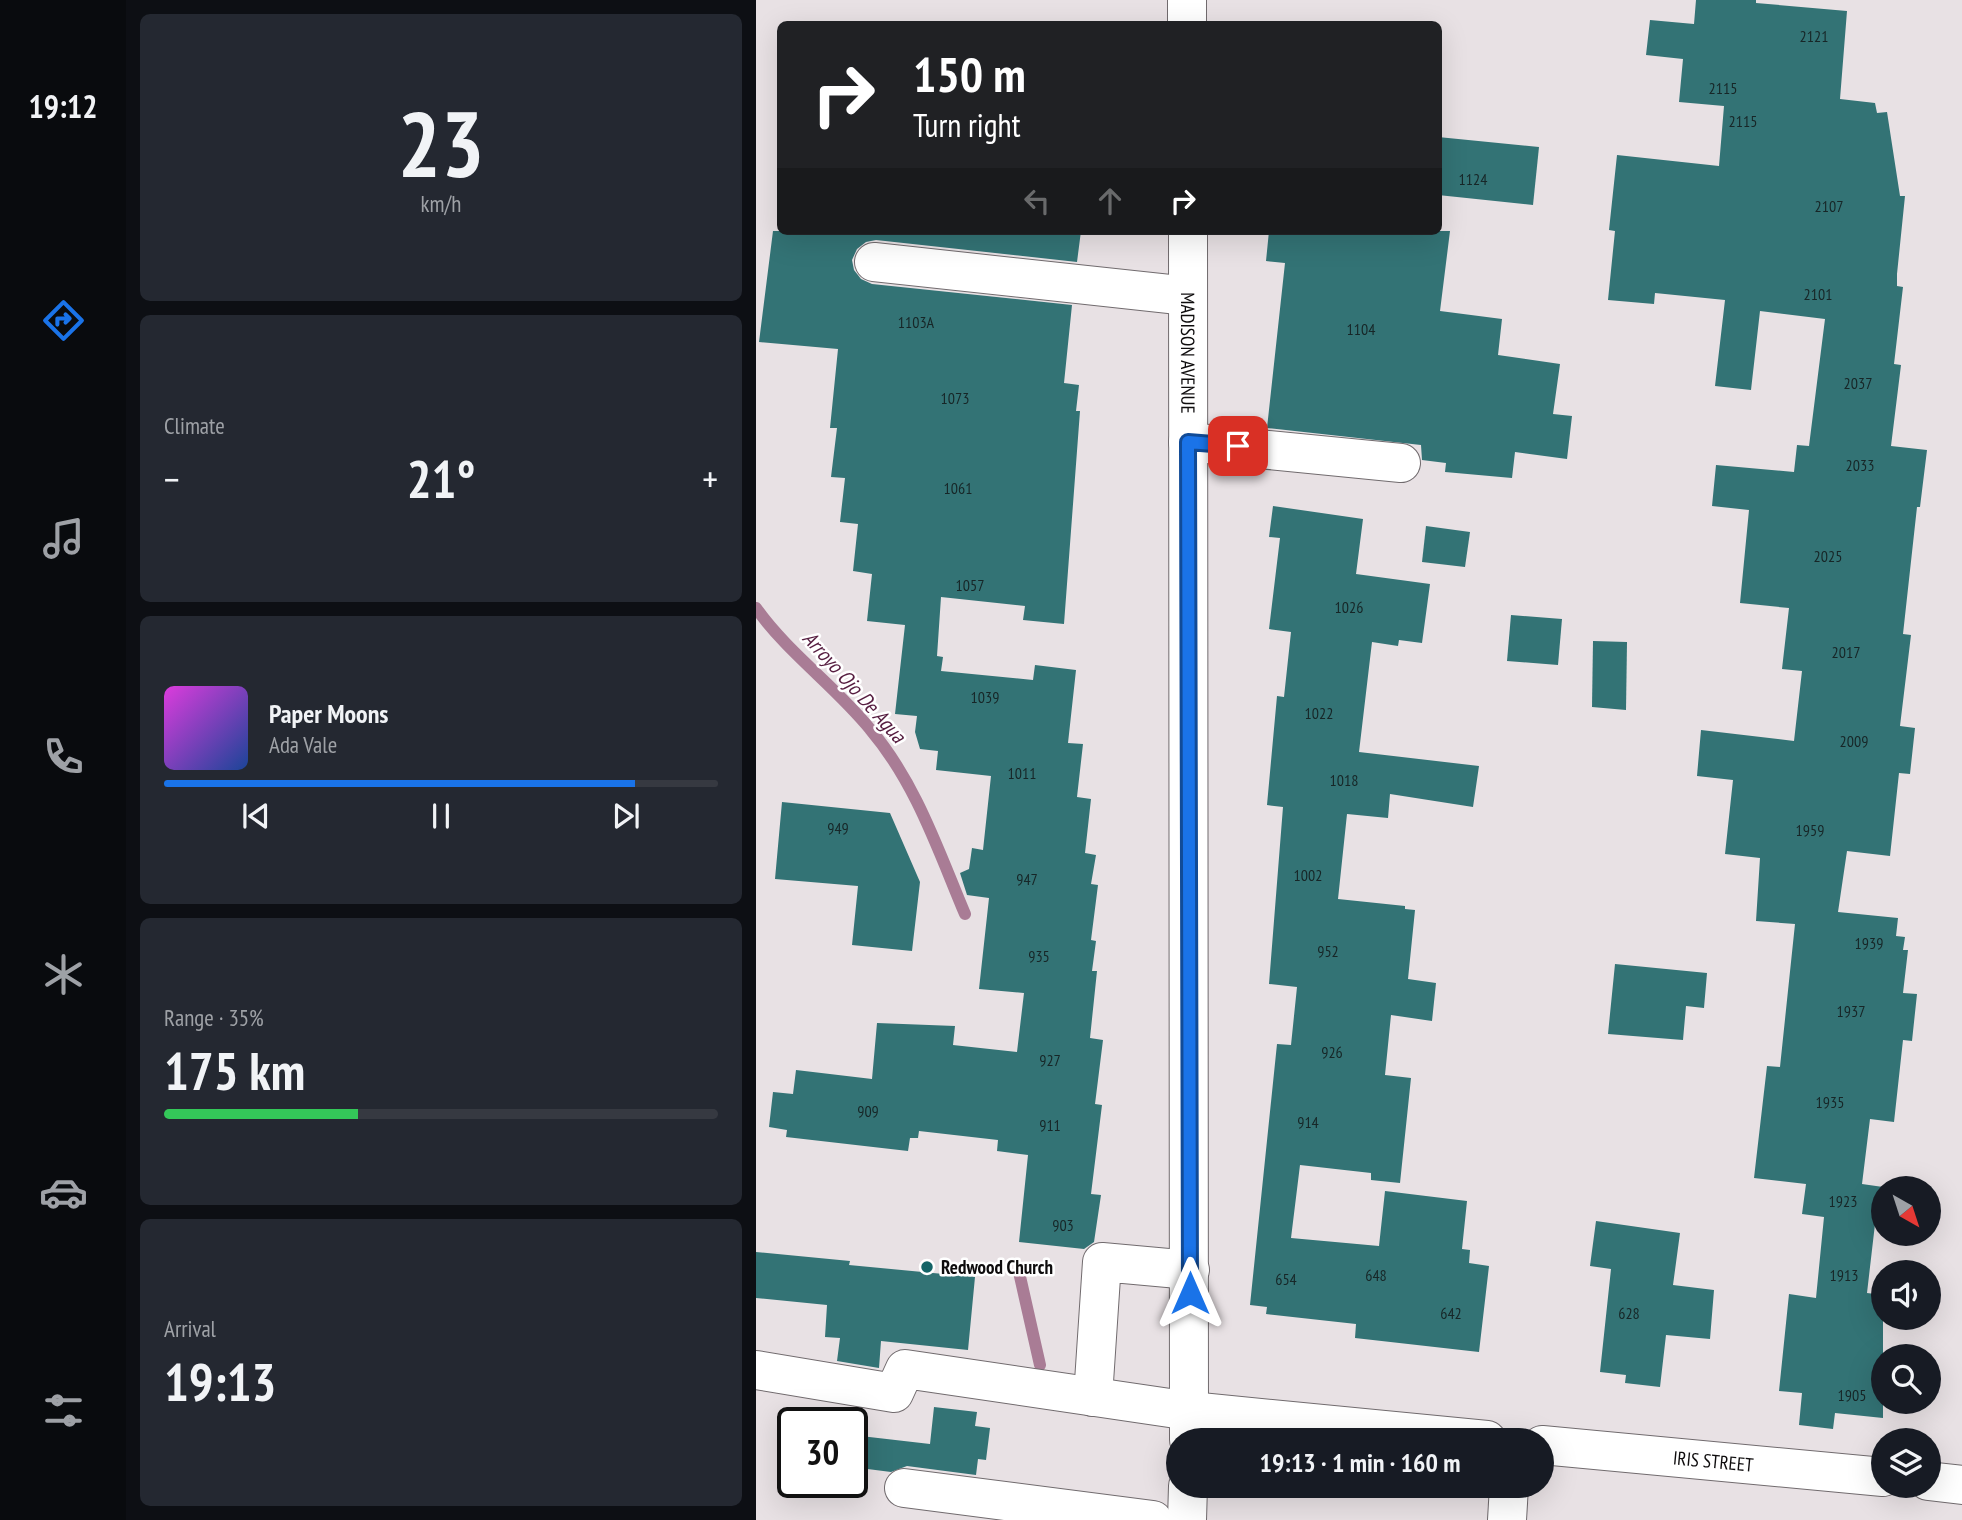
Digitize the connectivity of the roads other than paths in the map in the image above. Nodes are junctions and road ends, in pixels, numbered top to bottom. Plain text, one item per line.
1 (1188, 0) edge
2 (1188, 21) edge
3 (1188, 235) edge
4 (874, 262) dead end
5 (1188, 296) junction
6 (1188, 442) junction
7 (1401, 463) dead end
8 (1190, 1270) junction
9 (756, 1370) edge
10 (1093, 1397) junction
11 (1190, 1425) edge
12 (1249, 1428) edge
13 (1554, 1447) edge
14 (1871, 1476) edge
15 (1941, 1483) edge
16 (1962, 1485) edge
17 (904, 1488) dead end
18 (1188, 1498) edge
19 (1508, 1498) edge
20 (1153, 1520) edge
21 (1187, 1520) edge
22 (1507, 1520) edge

1 - 2 street
3 - 5 street, MADISON AVENUE
4 - 5 street
5 - 6 street, MADISON AVENUE
6 - 7 street
6 - 8 street, MADISON AVENUE
8 - 10 street
8 - 11 street, MADISON AVENUE
9 - 10 street
10 - 11 street
11 - 12 street
13 - 14 street, IRIS STREET
15 - 16 street
17 - 20 street
18 - 21 street
19 - 22 street

